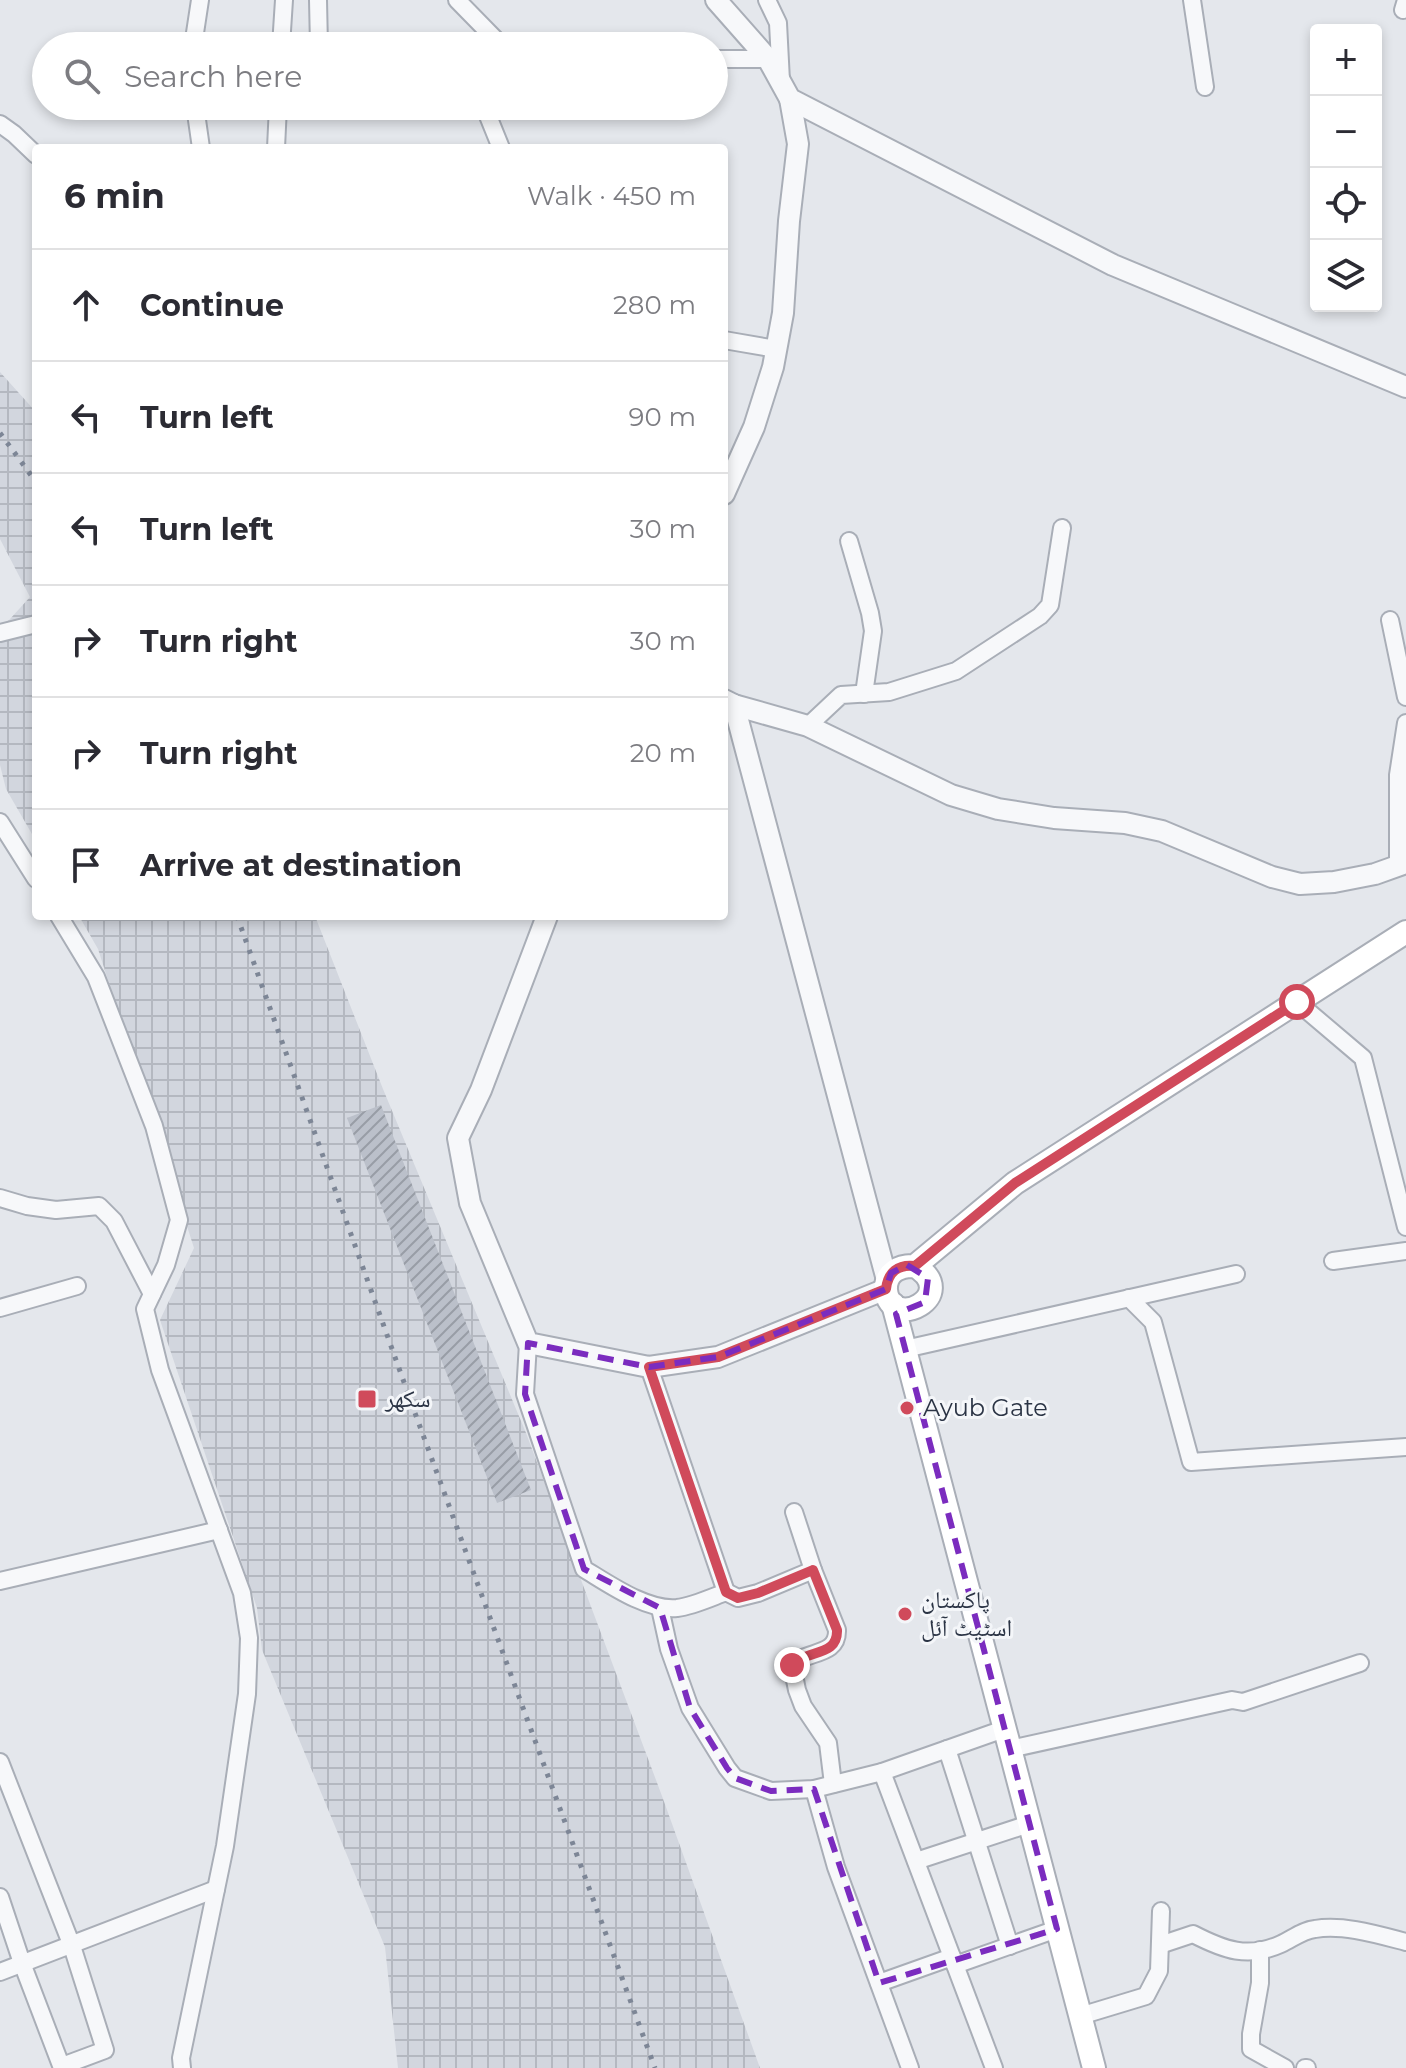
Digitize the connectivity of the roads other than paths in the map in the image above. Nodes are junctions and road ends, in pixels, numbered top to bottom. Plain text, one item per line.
1 (200, 0) edge
2 (284, 0) edge
3 (318, 0) edge
4 (716, 0) edge
5 (767, 0) edge
6 (1192, 0) edge
7 (464, 2) edge
8 (195, 32) edge
9 (282, 32) edge
10 (319, 32) edge
11 (490, 32) edge
12 (728, 59) edge
13 (768, 59) junction
14 (1205, 87) dead end
15 (785, 90) junction
16 (197, 120) edge
17 (277, 120) edge
18 (490, 120) edge
19 (0, 124) edge
20 (200, 144) edge
21 (276, 144) edge
22 (499, 144) edge
23 (32, 151) edge
24 (728, 341) edge
25 (776, 349) junction
26 (1406, 387) edge
27 (728, 485) edge
28 (1062, 528) dead end
29 (849, 541) dead end
30 (1390, 620) dead end
31 (32, 625) edge
32 (0, 633) edge
33 (864, 694) junction
34 (1406, 697) edge
35 (729, 703) edge
36 (1406, 723) edge
37 (808, 726) junction
38 (0, 822) edge
39 (1402, 865) edge
40 (32, 873) edge
41 (61, 920) edge
42 (545, 920) edge
43 (1406, 932) edge
44 (1297, 1002) junction
45 (0, 1198) edge
46 (1406, 1227) edge
47 (1406, 1251) edge
48 (1333, 1261) dead end
49 (915, 1266) junction
50 (1236, 1274) dead end
51 (77, 1286) dead end
52 (889, 1291) junction
53 (152, 1294) junction
54 (1129, 1298) junction
55 (0, 1308) edge
56 (528, 1343) junction
57 (905, 1349) junction
58 (649, 1367) junction
59 (1406, 1447) edge
60 (794, 1512) dead end
61 (219, 1530) junction
62 (813, 1570) junction
63 (0, 1581) edge
64 (726, 1592) junction
65 (660, 1608) junction
66 (1360, 1663) dead end
67 (1007, 1739) junction
68 (947, 1749) junction
69 (0, 1762) edge
70 (882, 1772) junction
71 (833, 1784) junction
72 (814, 1789) junction
73 (1029, 1824) junction
74 (977, 1841) junction
75 (916, 1861) junction
76 (216, 1889) junction
77 (0, 1897) edge
78 (1161, 1911) dead end
79 (1057, 1929) junction
80 (1406, 1942) edge
81 (1160, 1945) junction
82 (72, 1946) junction
83 (1010, 1946) junction
84 (1260, 1950) junction
85 (954, 1961) junction
86 (22, 1963) junction
87 (0, 1972) edge
88 (879, 1983) junction
89 (1080, 2016) junction
90 (62, 2067) edge
91 (182, 2068) edge
92 (910, 2068) edge
93 (994, 2068) edge
94 (1094, 2068) edge
95 (1285, 2068) edge

1 - 8 street
2 - 9 street
3 - 10 street
4 - 13 street
5 - 15 street
6 - 14 street
7 - 11 street
12 - 13 street
13 - 15 street
15 - 25 street
15 - 26 street
16 - 20 street
17 - 21 street
18 - 22 street
19 - 23 street
24 - 25 street
25 - 27 street
28 - 33 street
29 - 33 street
30 - 34 street
31 - 32 street
33 - 37 street
35 - 37 street
35 - 52 street
36 - 39 street
37 - 39 street
38 - 40 street
41 - 53 street
42 - 56 street
43 - 44 main road
44 - 46 street
44 - 49 main road
45 - 53 street
47 - 48 street
49 - 52 main road
49 - 52 main road
50 - 54 street
51 - 55 street
52 - 57 main road
52 - 58 street
53 - 61 street
54 - 57 street
54 - 59 street
56 - 58 street
56 - 65 street
57 - 67 main road
58 - 64 street
60 - 62 street
61 - 63 street
61 - 76 street
62 - 64 street
62 - 71 street
64 - 65 street
65 - 72 street
66 - 67 street
67 - 68 street
67 - 73 main road
68 - 70 street
68 - 74 street
69 - 82 street
70 - 71 street
70 - 75 street
71 - 72 street
72 - 88 street
73 - 74 street
73 - 79 main road
74 - 75 street
74 - 83 street
75 - 85 street
76 - 82 street
76 - 91 street
77 - 86 street
78 - 81 street
79 - 83 street
79 - 89 main road
80 - 84 street
81 - 84 street
81 - 89 street
82 - 86 street
82 - 90 street
83 - 85 street
84 - 95 street
85 - 88 street
85 - 93 street
86 - 87 street
86 - 90 street
88 - 92 street
89 - 94 main road

